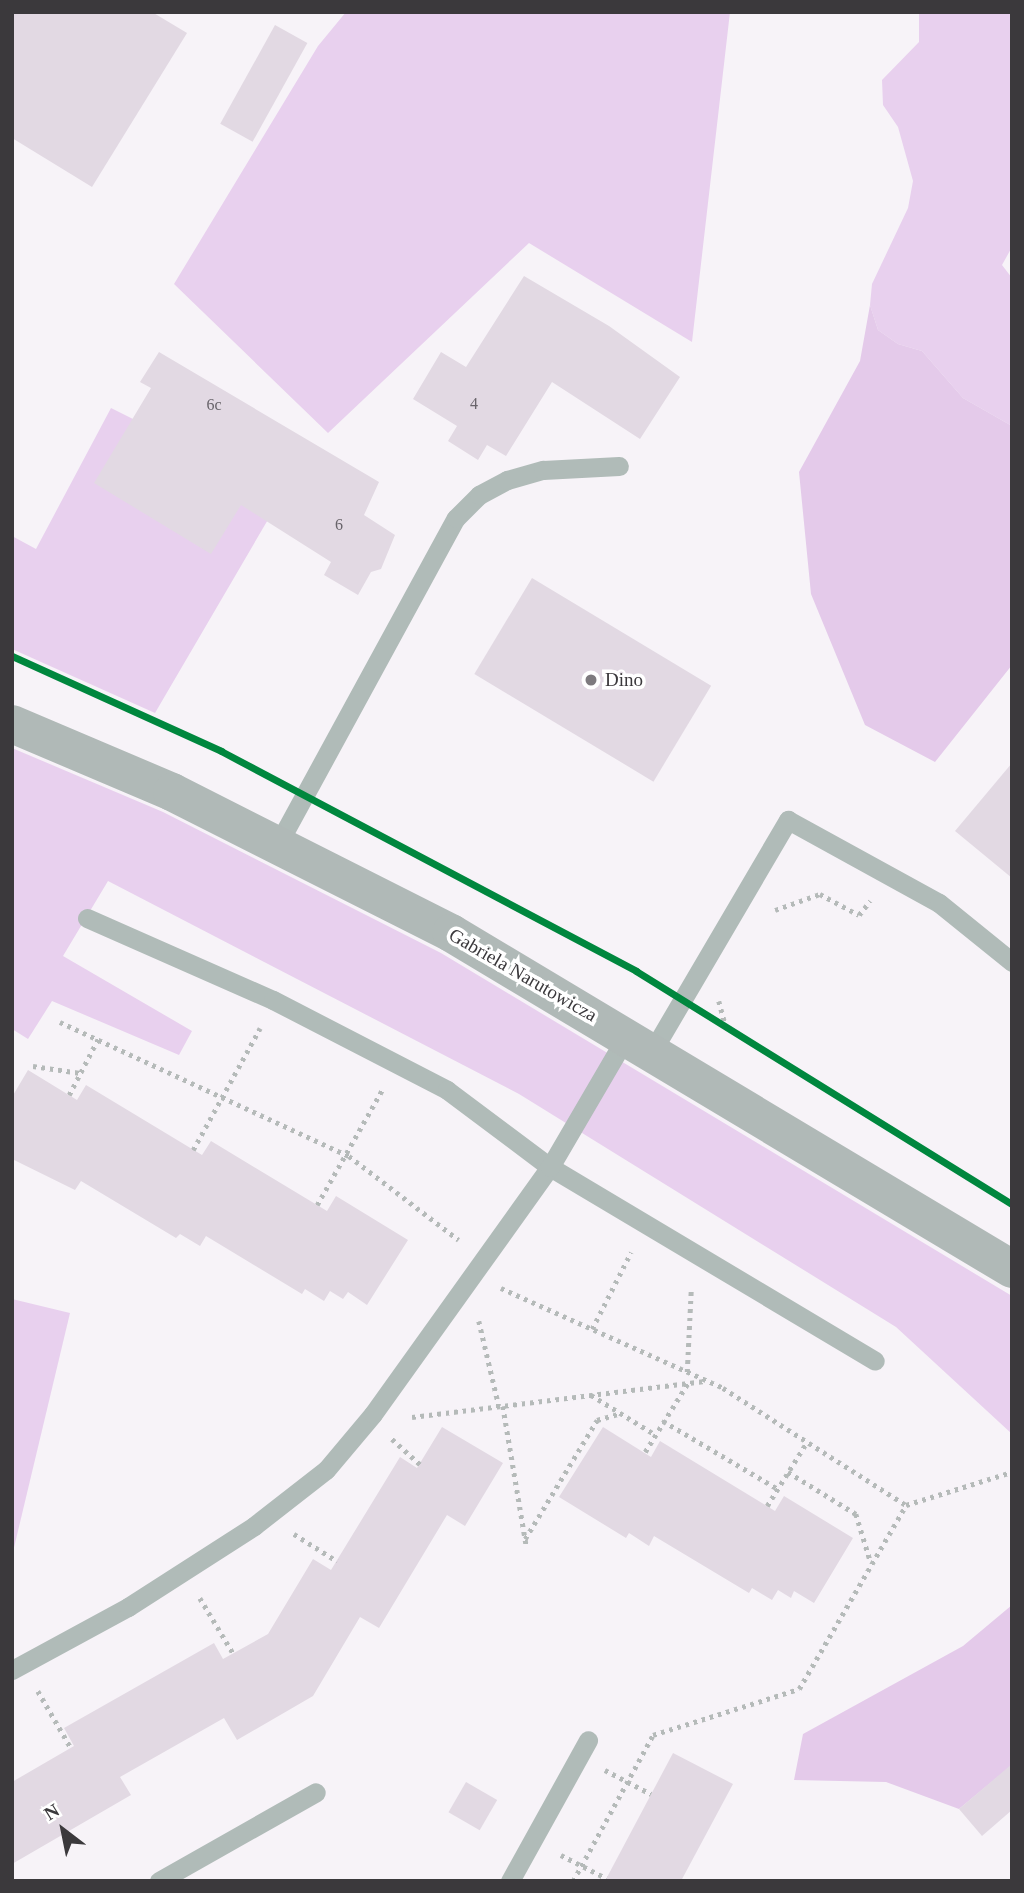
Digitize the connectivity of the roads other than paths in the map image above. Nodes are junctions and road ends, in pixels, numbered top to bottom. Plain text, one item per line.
1 (619, 466) dead end
2 (12, 724) edge
3 (278, 844) junction
4 (87, 918) dead end
5 (1012, 962) edge
6 (640, 1042) junction
7 (550, 1167) junction
8 (1012, 1269) edge
9 (875, 1361) dead end
10 (12, 1670) edge
11 (584, 1748) road end
12 (316, 1792) dead end
13 (159, 1881) edge
14 (510, 1881) edge

1 - 3 lane
2 - 3 main road, Gabriela Narutowicza
3 - 6 main road, Gabriela Narutowicza
4 - 7 lane
5 - 6 lane
6 - 7 lane
6 - 8 main road, Gabriela Narutowicza
7 - 9 lane
7 - 10 lane
11 - 14 lane
12 - 13 lane

